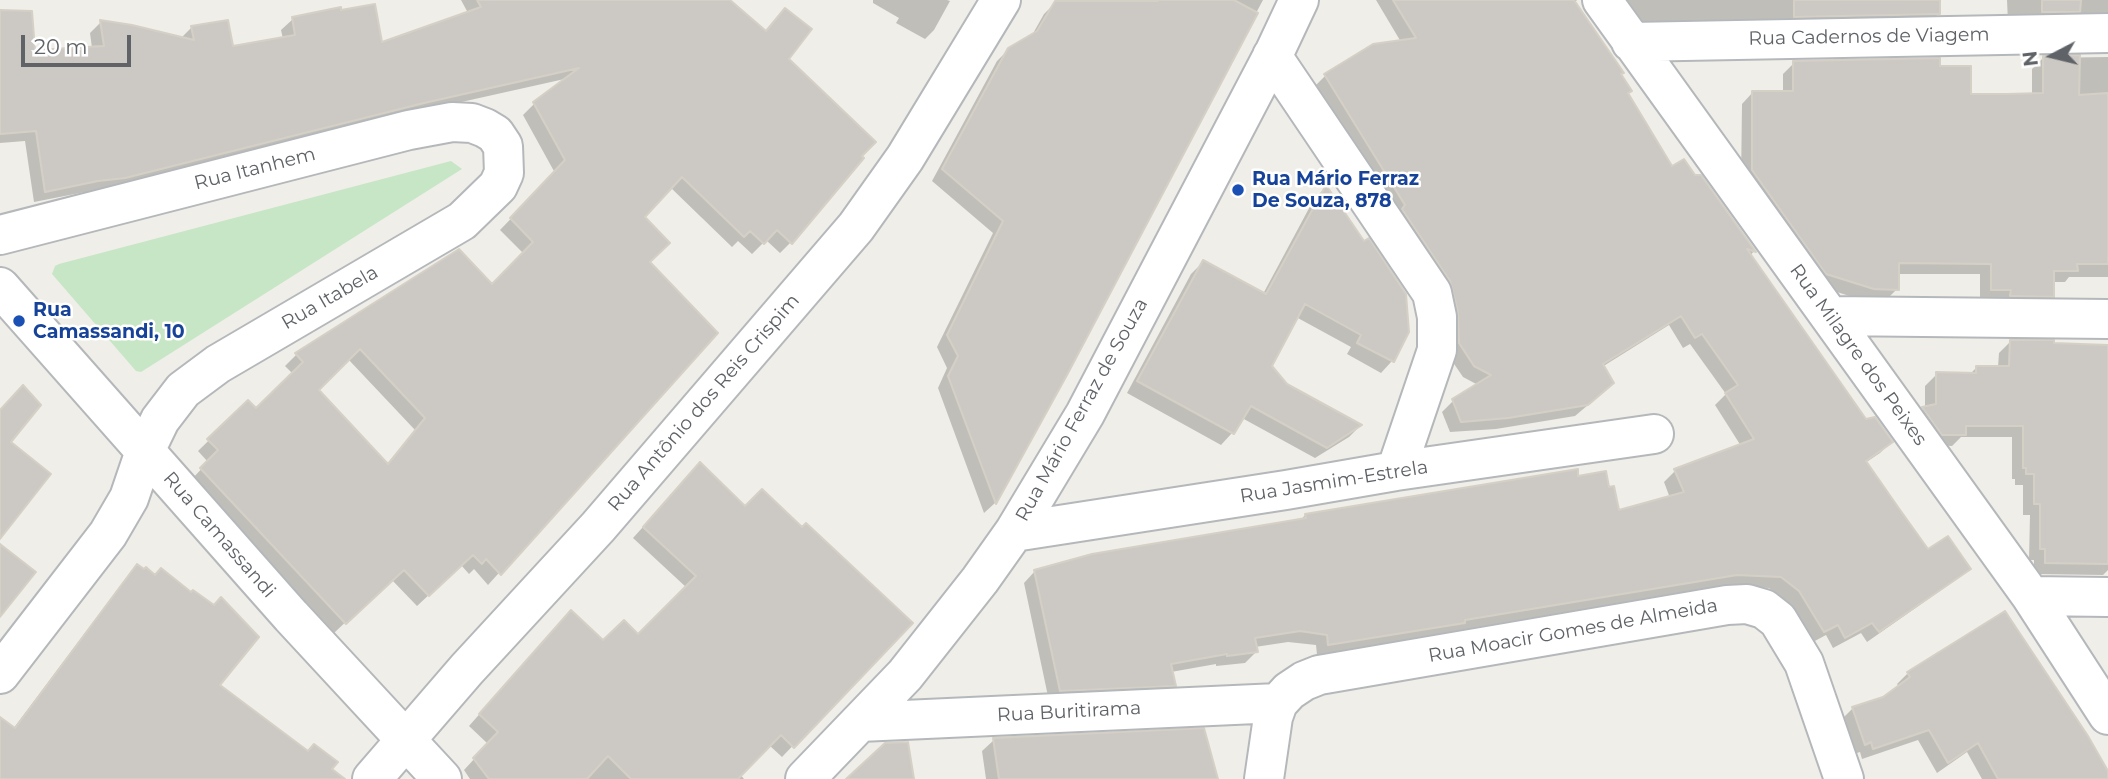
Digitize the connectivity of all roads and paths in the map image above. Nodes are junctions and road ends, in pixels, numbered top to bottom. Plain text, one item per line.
1 (1001, 0) edge
2 (1299, 0) edge
3 (1602, 0) edge
4 (2108, 33) edge
5 (1631, 42) junction
6 (1272, 56) junction
7 (503, 146) joint
8 (0, 235) edge
9 (2, 294) edge
10 (1831, 316) junction
11 (2108, 320) edge
12 (1654, 433) dead end
13 (145, 450) junction
14 (1396, 471) junction
15 (1014, 532) junction
16 (2031, 596) junction
17 (2108, 597) edge
18 (0, 674) edge
19 (1278, 703) junction
20 (2108, 715) edge
21 (860, 722) junction
22 (405, 740) junction
23 (372, 779) edge
24 (442, 779) edge
25 (805, 779) edge
26 (1264, 779) edge
27 (1844, 779) edge

1 - 22 street, Rua Antônio dos Reis Crispim
2 - 6 street, Rua Mário Ferraz de Souza
3 - 5 street, Rua Milagre dos Peixes
4 - 5 street, Rua Cadernos de Viagem
5 - 10 street, Rua Milagre dos Peixes
6 - 14 street
6 - 15 street, Rua Mário Ferraz de Souza
7 - 8 street, Rua Itanhem
7 - 13 street, Rua Itabela
9 - 13 street, Rua Camassandi
10 - 11 street
10 - 16 street, Rua Milagre dos Peixes
12 - 14 street, Rua Jasmim-Estrela
13 - 18 street, Rua Itabela
13 - 22 street, Rua Camassandi
14 - 15 street, Rua Jasmim-Estrela
15 - 21 street, Rua Mário Ferraz de Souza
16 - 17 street
16 - 20 street, Rua Milagre dos Peixes
19 - 21 street, Rua Buritirama
19 - 26 street
19 - 27 street, Rua Moacir Gomes de Almeida
21 - 25 street, Rua Mário Ferraz de Souza
22 - 23 street, Rua Antônio dos Reis Crispim
22 - 24 street, Rua Camassandi

